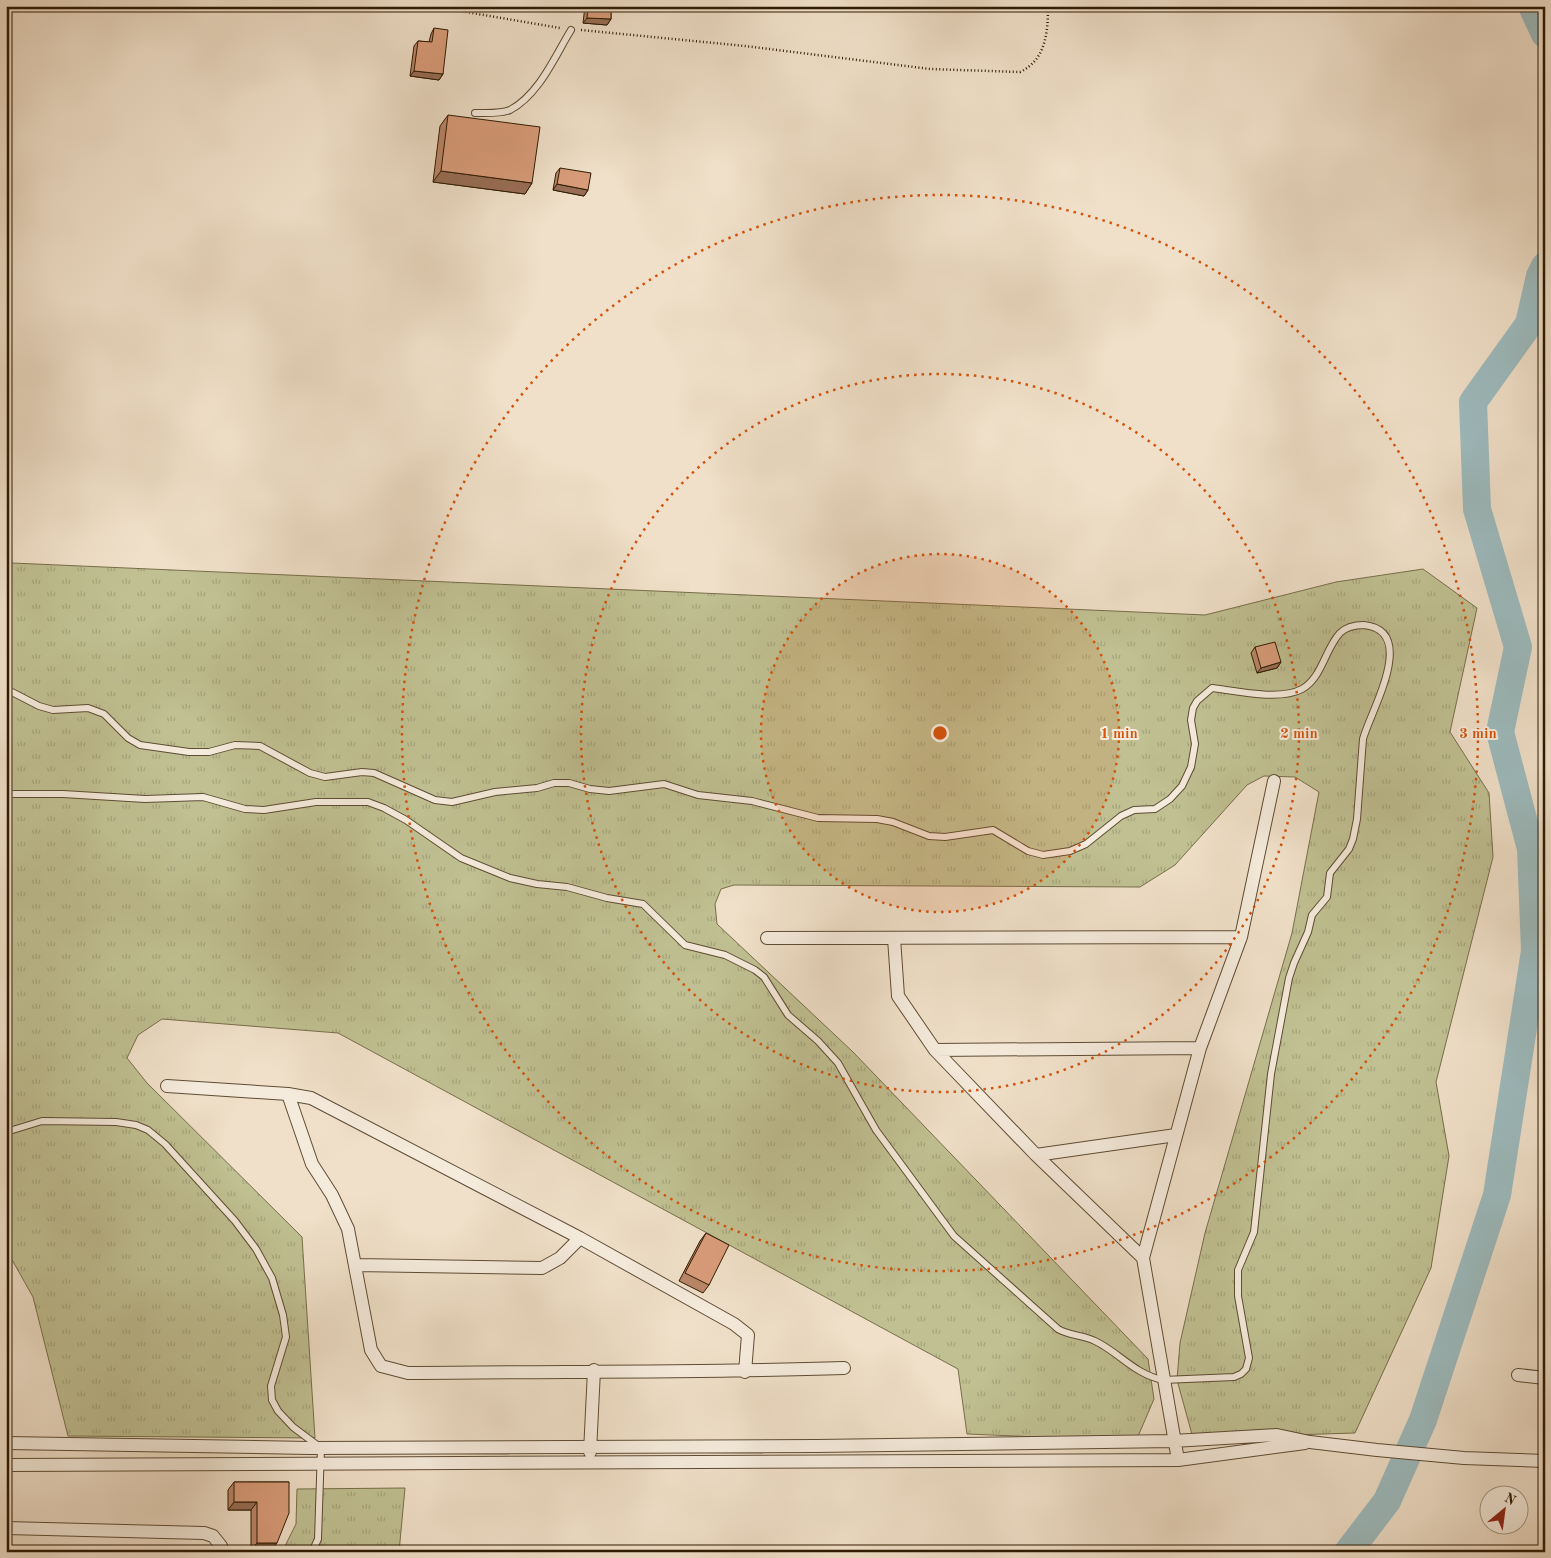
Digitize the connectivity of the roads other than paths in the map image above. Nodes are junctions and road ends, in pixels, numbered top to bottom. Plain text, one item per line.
1 (571, 30) road end
2 (475, 114) dead end
3 (6, 689) edge
4 (1274, 781) dead end
5 (6, 794) edge
6 (1241, 937) junction
7 (767, 938) dead end
8 (894, 938) junction
9 (1200, 1048) junction
10 (934, 1050) junction
11 (167, 1086) dead end
12 (288, 1094) junction
13 (6, 1132) edge
14 (1176, 1136) junction
15 (1036, 1155) junction
16 (580, 1238) junction
17 (1143, 1258) junction
18 (356, 1265) junction
19 (844, 1368) dead end
20 (594, 1370) junction
21 (745, 1372) junction
22 (1518, 1375) dead end
23 (1545, 1378) edge
24 (1163, 1380) junction
25 (1174, 1440) junction
26 (6, 1442) edge
27 (1310, 1442) junction
28 (591, 1445) junction
29 (321, 1448) junction
30 (1178, 1460) junction
31 (1545, 1461) edge
32 (590, 1463) junction
33 (321, 1464) junction
34 (6, 1465) edge
35 (6, 1528) edge
36 (219, 1552) edge
37 (312, 1552) edge

1 - 2 lane
3 - 24 lane
4 - 6 street
5 - 24 lane
6 - 8 street
6 - 9 street
7 - 8 street
8 - 10 street
9 - 10 street
9 - 14 street
10 - 15 street
11 - 12 street
12 - 16 street
12 - 18 street
13 - 29 lane
14 - 15 street
14 - 17 street
15 - 17 street
16 - 18 street
16 - 21 street
17 - 24 street
18 - 20 street
19 - 21 street
20 - 21 street
20 - 28 street
22 - 23 street
24 - 25 street
25 - 27 street
25 - 28 street
25 - 30 street
26 - 29 street
27 - 30 street
27 - 31 street
28 - 29 street
28 - 32 street
29 - 33 lane
30 - 32 street
32 - 33 street
33 - 34 street
33 - 37 lane
35 - 36 street

